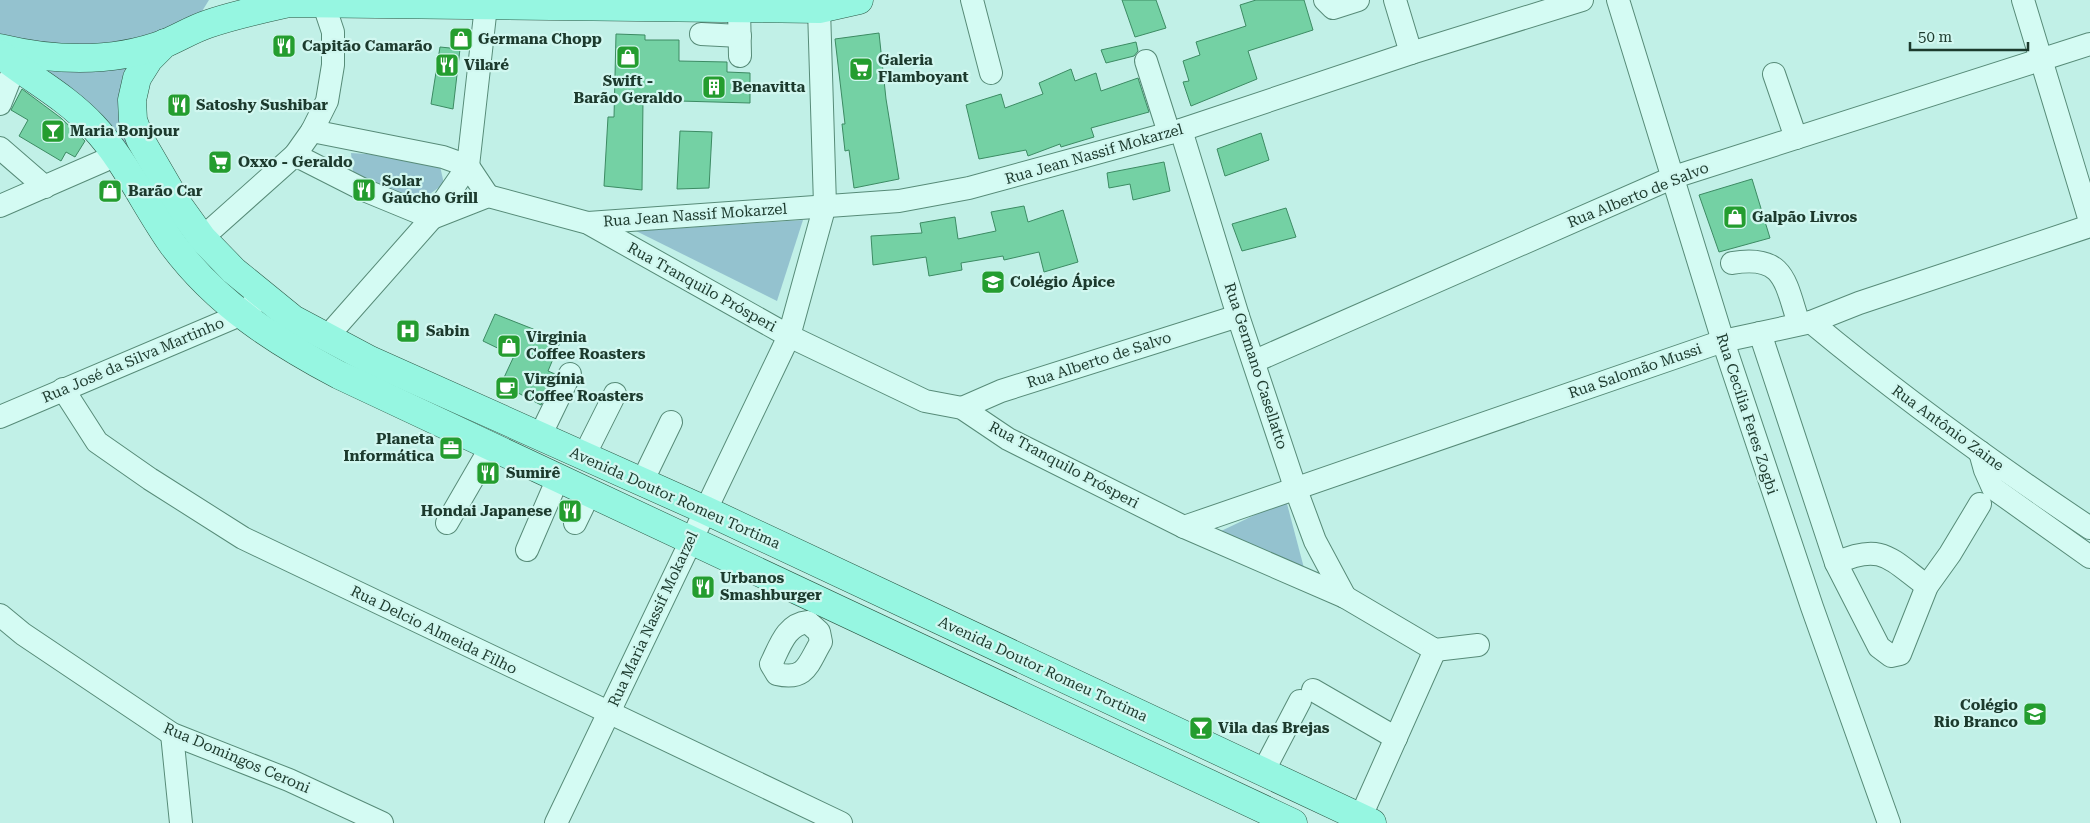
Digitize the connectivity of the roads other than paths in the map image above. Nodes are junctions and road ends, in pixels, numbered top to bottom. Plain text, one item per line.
1 (222, 0) edge
2 (859, 0) edge
3 (972, 0) edge
4 (1325, 0) edge
5 (1358, 0) edge
6 (1395, 0) edge
7 (1582, 0) edge
8 (1618, 0) edge
9 (2023, 0) edge
10 (323, 2) junction
11 (432, 2) edge
12 (486, 6) junction
13 (739, 8) junction
14 (819, 8) junction
15 (207, 24) junction
16 (701, 34) dead end
17 (164, 43) junction
18 (2090, 44) edge
19 (1411, 53) junction
20 (5, 56) edge
21 (2042, 58) junction
22 (1146, 61) dead end
23 (991, 73) dead end
24 (1774, 74) dead end
25 (0, 104) edge
26 (312, 131) junction
27 (1175, 131) junction
28 (1796, 138) junction
29 (0, 148) edge
30 (295, 155) junction
31 (117, 156) junction
32 (468, 166) junction
33 (1674, 177) junction
34 (45, 186) junction
35 (488, 196) junction
36 (825, 205) junction
37 (0, 206) edge
38 (432, 218) junction
39 (2090, 221) edge
40 (588, 223) junction
41 (2090, 226) edge
42 (202, 238) junction
43 (1732, 263) dead end
44 (263, 296) junction
45 (240, 315) junction
46 (1238, 316) junction
47 (1805, 323) junction
48 (1760, 333) junction
49 (789, 336) junction
50 (326, 338) junction
51 (1723, 341) junction
52 (1255, 361) junction
53 (570, 374) dead end
54 (63, 389) junction
55 (615, 394) dead end
56 (962, 408) junction
57 (0, 417) edge
58 (671, 422) dead end
59 (540, 436) junction
60 (491, 447) junction
61 (1980, 452) junction
62 (584, 456) junction
63 (558, 478) junction
64 (642, 482) junction
65 (1295, 487) junction
66 (589, 494) junction
67 (1980, 504) dead end
68 (705, 510) junction
69 (447, 523) dead end
70 (575, 523) dead end
71 (1184, 527) junction
72 (2090, 528) edge
73 (690, 541) junction
74 (526, 550) dead end
75 (2090, 557) edge
76 (1836, 563) junction
77 (1927, 586) junction
78 (1345, 597) junction
79 (0, 615) edge
80 (1478, 645) dead end
81 (1436, 650) junction
82 (608, 713) junction
83 (172, 734) junction
84 (1396, 738) junction
85 (1263, 772) junction
86 (1363, 821) edge
87 (182, 823) edge
88 (382, 823) edge
89 (556, 823) edge
90 (841, 823) edge
91 (1293, 823) edge
92 (1889, 823) edge

1 - 15 main road
2 - 14 main road
3 - 23 street
4 - 5 street
6 - 19 street
7 - 19 street, Rua Jean Nassif Mokarzel
8 - 33 street, Rua Cecília Feres Zogbi
9 - 21 street
10 - 11 main road
10 - 15 main road
10 - 26 street
11 - 12 main road
12 - 13 main road
12 - 32 street
13 - 14 main road
13 - 16 street
14 - 36 street, Rua Maria Nassif Mokarzel
15 - 17 main road
17 - 20 main road
17 - 42 main road, Avenida Doutor Romeu Tortima
18 - 21 street, Rua Alberto de Salvo
19 - 27 street, Rua Jean Nassif Mokarzel
20 - 25 street
20 - 31 main road, Avenida Doutor Romeu Tortima
21 - 28 street, Rua Alberto de Salvo
21 - 39 street
22 - 27 street, Rua Germano Casellatto
24 - 28 street
26 - 30 street
26 - 32 street
27 - 36 street, Rua Jean Nassif Mokarzel
27 - 46 street, Rua Germano Casellatto
28 - 33 street, Rua Alberto de Salvo
29 - 34 street
30 - 38 street
30 - 42 street
31 - 34 street
31 - 45 main road, Avenida Doutor Romeu Tortima
32 - 35 street
32 - 38 street
33 - 51 street, Rua Cecília Feres Zogbi
33 - 52 street, Rua Alberto de Salvo
34 - 37 street
35 - 38 street
35 - 40 street, Rua Tranquilo Prósperi
36 - 40 street, Rua Jean Nassif Mokarzel
36 - 49 street, Rua Maria Nassif Mokarzel
38 - 50 street
40 - 49 street, Rua Tranquilo Prósperi
41 - 47 street, Rua Salomão Mussi
42 - 44 main road, Avenida Doutor Romeu Tortima
43 - 47 street
44 - 45 street, Rua José da Silva Martinho
44 - 50 main road, Avenida Doutor Romeu Tortima
45 - 54 street, Rua José da Silva Martinho
45 - 60 main road, Avenida Doutor Romeu Tortima
46 - 52 street, Rua Germano Casellatto
46 - 56 street, Rua Alberto de Salvo
47 - 48 street, Rua Salomão Mussi
47 - 61 street, Rua Antônio Zaine
48 - 51 street, Rua Salomão Mussi
48 - 76 street
49 - 56 street, Rua Tranquilo Prósperi
49 - 68 street, Rua Maria Nassif Mokarzel
50 - 59 main road, Avenida Doutor Romeu Tortima
51 - 65 street, Rua Salomão Mussi
51 - 92 street, Rua Cecília Feres Zogbi
52 - 65 street, Rua Germano Casellatto
53 - 59 street
54 - 57 street, Rua José da Silva Martinho
54 - 82 street, Rua Delcio Almeida Filho
55 - 62 street
56 - 71 street, Rua Tranquilo Prósperi
58 - 64 street
59 - 62 main road, Avenida Doutor Romeu Tortima
60 - 63 main road, Avenida Doutor Romeu Tortima
60 - 69 street
61 - 72 street, Rua Antônio Zaine
61 - 75 street
62 - 64 main road, Avenida Doutor Romeu Tortima
63 - 66 main road, Avenida Doutor Romeu Tortima
63 - 74 street
64 - 68 main road, Avenida Doutor Romeu Tortima
65 - 71 street, Rua Salomão Mussi
65 - 78 street, Rua Germano Casellatto
66 - 70 street
66 - 73 main road, Avenida Doutor Romeu Tortima
67 - 77 street
68 - 73 street, Rua Maria Nassif Mokarzel
68 - 85 main road, Avenida Doutor Romeu Tortima
71 - 78 street, Rua Tranquilo Prósperi
73 - 82 street, Rua Maria Nassif Mokarzel
73 - 91 main road, Avenida Doutor Romeu Tortima
76 - 77 street
76 - 77 street
78 - 81 street, Rua Tranquilo Prósperi
79 - 83 street, Rua Domingos Ceroni
80 - 81 street
81 - 84 street
82 - 89 street, Rua Maria Nassif Mokarzel
82 - 90 street, Rua Delcio Almeida Filho
83 - 87 street
83 - 88 street, Rua Domingos Ceroni
84 - 85 street
84 - 86 street
85 - 86 main road, Avenida Doutor Romeu Tortima

